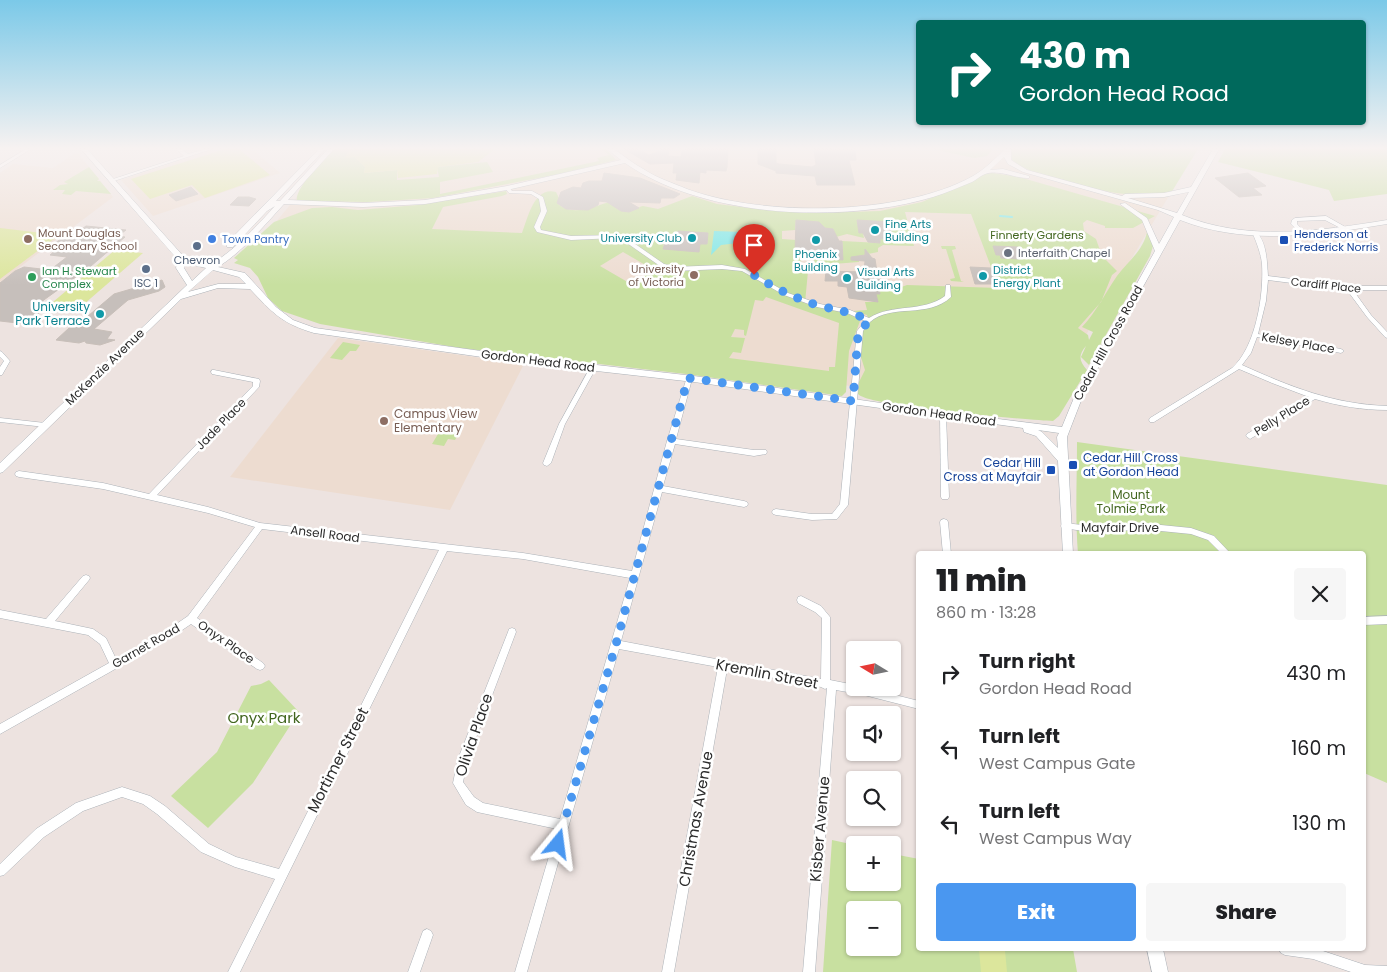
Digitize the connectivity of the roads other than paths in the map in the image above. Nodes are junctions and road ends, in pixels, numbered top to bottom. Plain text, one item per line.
1 (125, 194) edge
2 (279, 194) edge
3 (284, 194) edge
4 (290, 194) edge
5 (473, 194) edge
6 (535, 194) edge
7 (699, 194) edge
8 (935, 194) edge
9 (1088, 194) edge
10 (1167, 194) edge
11 (1190, 194) edge
12 (1111, 195) joint
13 (283, 202) junction
14 (1185, 202) junction
15 (1123, 204) junction
16 (265, 209) junction
17 (1177, 217) junction
18 (1387, 222) edge
19 (1206, 226) junction
20 (1170, 229) junction
21 (1346, 229) junction
22 (1256, 234) junction
23 (1305, 235) junction
24 (1158, 250) junction
25 (182, 260) junction
26 (212, 267) junction
27 (1266, 278) junction
28 (191, 286) junction
29 (254, 286) junction
30 (948, 286) dead end
31 (1349, 288) junction
32 (1387, 288) edge
33 (175, 300) junction
34 (869, 320) junction
35 (1255, 335) junction
36 (1387, 336) edge
37 (1341, 351) dead end
38 (0, 353) edge
39 (1238, 366) junction
40 (593, 368) junction
41 (214, 372) dead end
42 (0, 373) edge
43 (688, 378) junction
44 (1315, 396) junction
45 (853, 401) junction
46 (1387, 408) edge
47 (943, 415) junction
48 (0, 420) edge
49 (1152, 420) dead end
50 (1008, 423) junction
51 (46, 426) junction
52 (1064, 430) junction
53 (1250, 436) dead end
54 (671, 442) junction
55 (762, 452) dead end
56 (1062, 459) junction
57 (547, 463) dead end
58 (0, 469) edge
59 (20, 474) dead end
60 (658, 488) junction
61 (151, 497) junction
62 (945, 497) dead end
63 (744, 504) dead end
64 (776, 512) dead end
65 (944, 522) dead end
66 (260, 526) junction
67 (1065, 526) junction
68 (444, 548) junction
69 (947, 551) edge
70 (1068, 551) edge
71 (1224, 551) edge
72 (634, 575) junction
73 (86, 578) dead end
74 (801, 600) dead end
75 (0, 614) edge
76 (191, 619) junction
77 (1387, 620) edge
78 (1366, 621) edge
79 (48, 622) junction
80 (512, 632) dead end
81 (616, 644) junction
82 (114, 665) junction
83 (260, 666) dead end
84 (723, 666) junction
85 (828, 686) junction
86 (916, 703) edge
87 (0, 729) edge
88 (563, 825) junction
89 (0, 871) edge
90 (281, 875) junction
91 (427, 934) dead end
92 (1155, 951) edge
93 (1313, 951) edge
94 (234, 972) edge
95 (414, 972) edge
96 (521, 972) edge
97 (668, 972) edge
98 (809, 972) edge
99 (1160, 972) edge
100 (1387, 972) edge

1 - 25 main road
2 - 16 main road, McKenzie Avenue
3 - 13 main road
4 - 13 main road, McKenzie Avenue
5 - 13 main road
6 - 34 street
7 - 8 main road
9 - 15 main road
10 - 12 main road
11 - 14 main road, Cedar Hill Cross Road
12 - 17 main road
13 - 16 main road
13 - 26 main road, McKenzie Avenue
14 - 17 main road, Cedar Hill Cross Road
14 - 19 main road
15 - 17 main road
15 - 24 main road
16 - 26 main road, McKenzie Avenue
17 - 19 main road
17 - 20 main road, Cedar Hill Cross Road
18 - 21 main road
19 - 20 main road
19 - 22 main road
20 - 24 main road, Cedar Hill Cross Road
21 - 23 main road
21 - 23 street
22 - 23 main road
22 - 27 street
24 - 52 main road, Cedar Hill Cross Road
25 - 26 main road, Gordon Head Road
25 - 28 main road
26 - 28 main road, McKenzie Avenue
26 - 29 main road, Gordon Head Road
27 - 31 street, Cardiff Place
27 - 35 street
28 - 33 main road, McKenzie Avenue
29 - 33 main road
29 - 40 main road, Gordon Head Road
30 - 34 street
31 - 32 street, Cardiff Place
31 - 36 street
33 - 51 main road, McKenzie Avenue
34 - 45 street
35 - 37 street, Kelsey Place
35 - 39 street
38 - 42 street
39 - 44 street
39 - 49 street
40 - 43 main road, Gordon Head Road
40 - 57 street
41 - 61 street, Jade Place
43 - 45 main road, Gordon Head Road
43 - 54 street
44 - 46 street
44 - 53 street, Pelly Place
45 - 47 main road, Gordon Head Road
45 - 64 street
47 - 50 main road, Gordon Head Road
47 - 62 street
48 - 51 street
50 - 52 main road, Gordon Head Road
50 - 56 main road
51 - 58 main road, McKenzie Avenue
52 - 56 main road, Cedar Hill Cross Road
54 - 55 street
54 - 60 street
56 - 67 main road, Cedar Hill Cross Road
59 - 61 street, Ansell Road
60 - 63 street
60 - 72 street
61 - 66 street, Ansell Road
65 - 69 street
66 - 68 street, Ansell Road
66 - 76 street, Garnet Road
67 - 70 main road, Cedar Hill Cross Road
67 - 71 street, Mayfair Drive
68 - 72 street, Ansell Road
68 - 90 street, Mortimer Street
72 - 81 street
73 - 79 street
74 - 85 street, Kisber Avenue
75 - 79 street
76 - 82 street, Garnet Road
76 - 83 street, Onyx Place
77 - 78 street
79 - 82 street
80 - 88 street, Olivia Place
81 - 84 street, Kremlin Street
81 - 88 street
82 - 87 street, Garnet Road
84 - 85 street, Kremlin Street
84 - 97 street, Christmas Avenue
85 - 86 street, Kremlin Street
85 - 98 street, Kisber Avenue
88 - 96 street
89 - 90 street
90 - 94 street, Mortimer Street
91 - 95 street
92 - 99 main road
93 - 100 street

